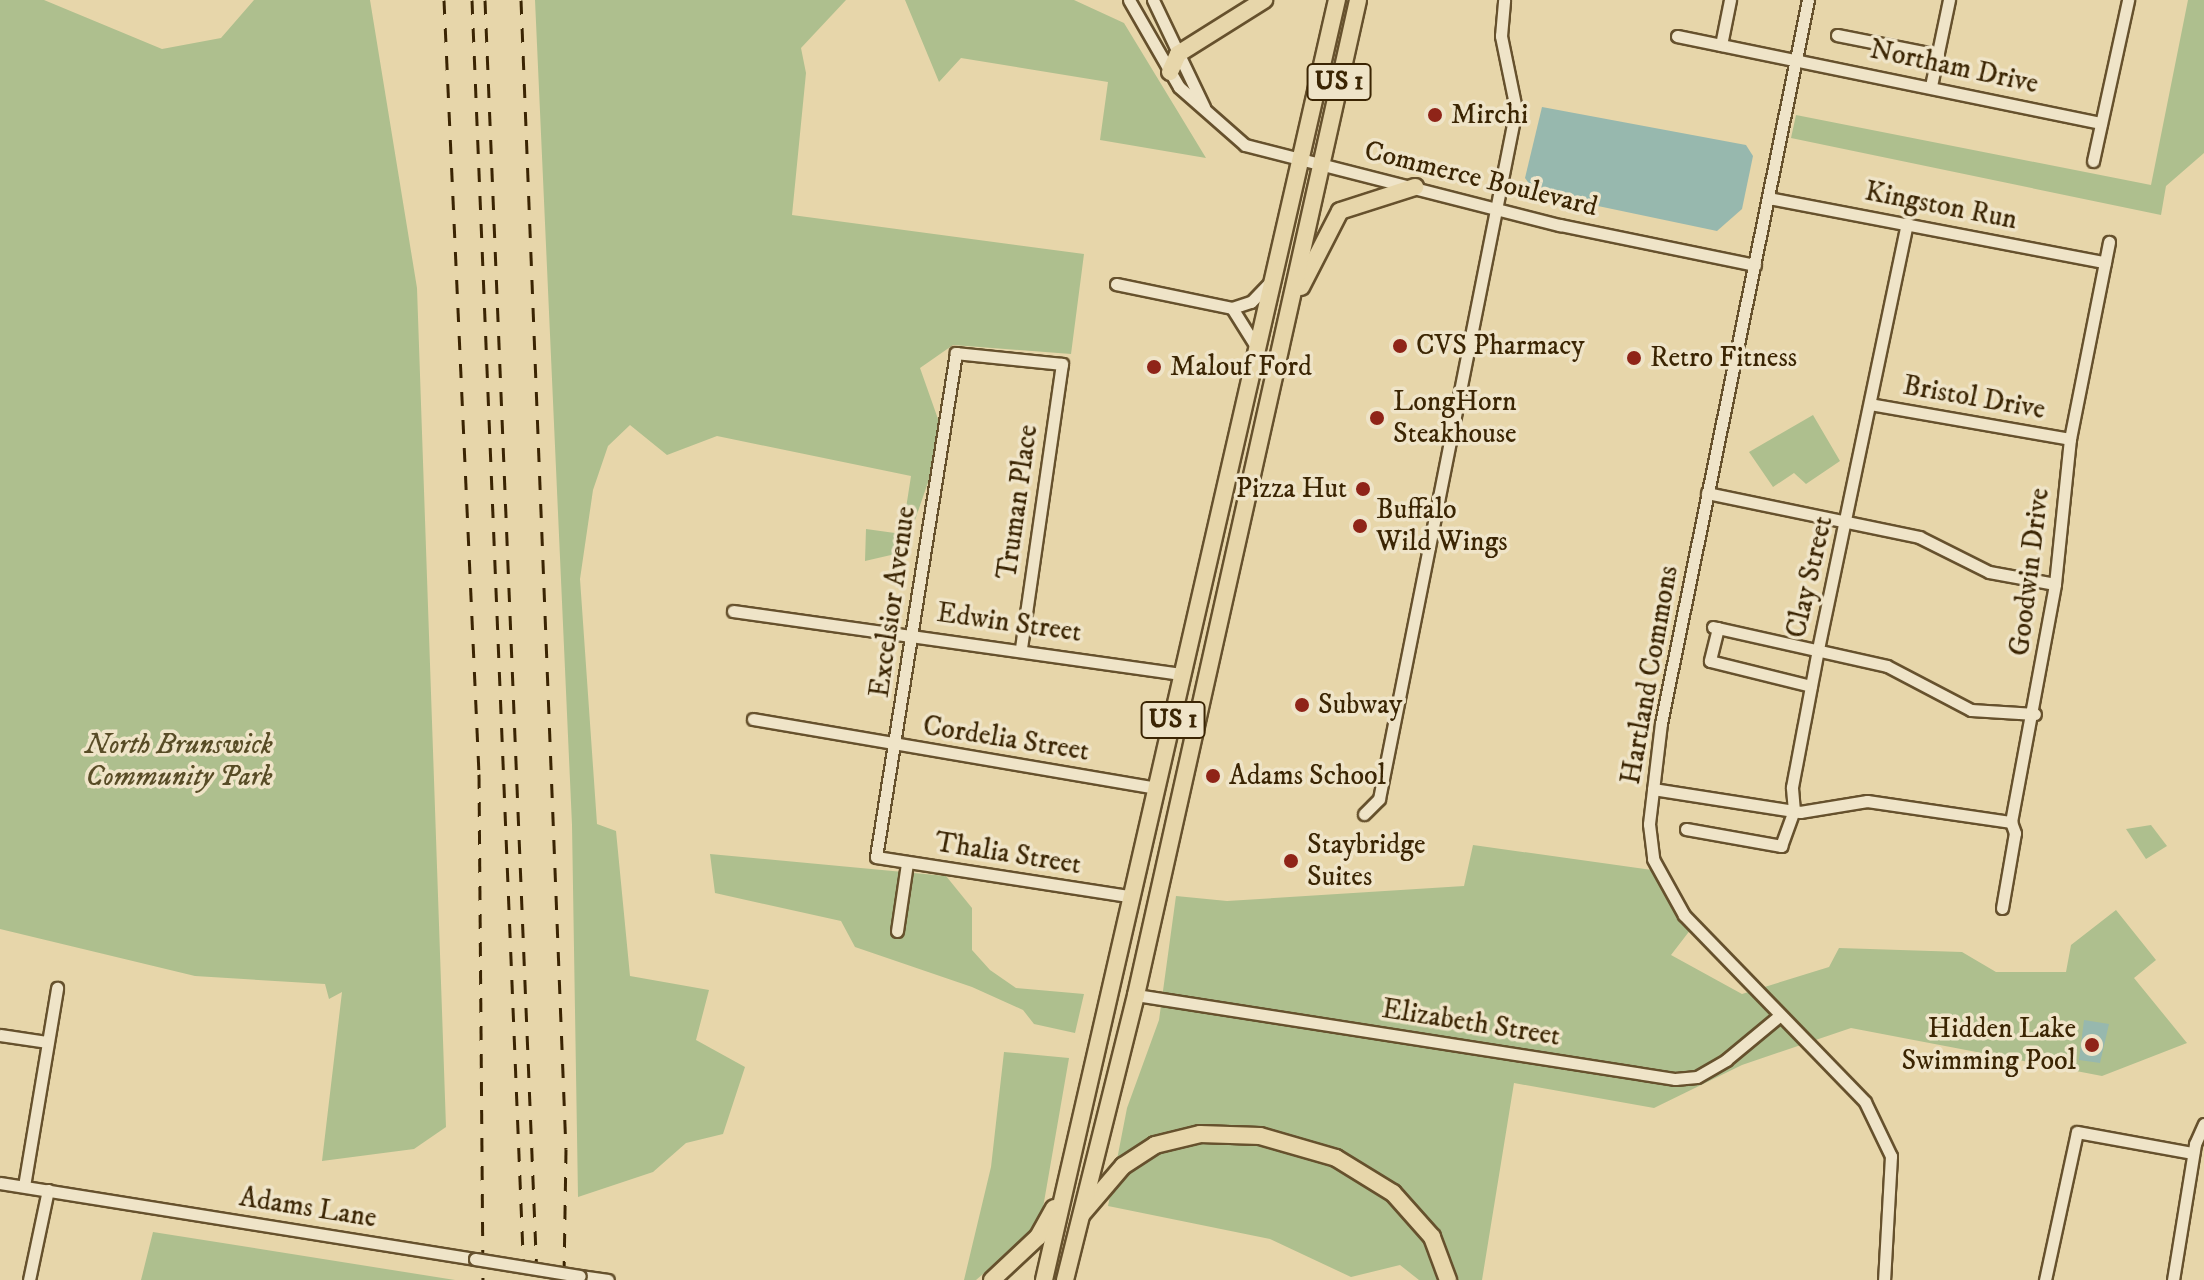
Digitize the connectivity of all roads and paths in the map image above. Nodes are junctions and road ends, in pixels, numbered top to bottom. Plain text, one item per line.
1 (1119, 0) edge
2 (1129, 0) edge
3 (1153, 0) edge
4 (1264, 0) edge
5 (1337, 0) edge
6 (1358, 0) edge
7 (1504, 0) edge
8 (1730, 0) edge
9 (1808, 0) edge
10 (1949, 0) edge
11 (2128, 0) edge
12 (1144, 30) junction
13 (1837, 35) dead end
14 (1677, 36) dead end
15 (1721, 45) junction
16 (1178, 54) junction
17 (1938, 55) junction
18 (1796, 59) junction
19 (1170, 72) junction
20 (1931, 86) junction
21 (1207, 114) junction
22 (2101, 123) junction
23 (1301, 160) junction
24 (2093, 161) dead end
25 (1321, 165) junction
26 (1415, 187) junction
27 (1768, 198) junction
28 (1497, 208) junction
29 (1907, 223) junction
30 (2109, 242) dead end
31 (2105, 262) junction
32 (1755, 265) junction
33 (1276, 277) junction
34 (1116, 284) dead end
35 (1232, 308) junction
36 (1286, 322) junction
37 (1258, 351) junction
38 (1062, 364) joint
39 (1870, 404) junction
40 (2070, 439) junction
41 (1707, 493) junction
42 (1847, 522) junction
43 (2055, 584) junction
44 (733, 611) dead end
45 (915, 634) junction
46 (1021, 648) junction
47 (1818, 649) junction
48 (1183, 674) junction
49 (1811, 686) junction
50 (2035, 714) junction
51 (753, 719) dead end
52 (896, 746) junction
53 (1157, 788) junction
54 (1653, 789) junction
55 (1794, 811) junction
56 (1364, 814) dead end
57 (2011, 822) junction
58 (1686, 829) dead end
59 (876, 857) joint
60 (907, 863) junction
61 (1133, 897) junction
62 (2002, 908) dead end
63 (897, 931) dead end
64 (57, 988) dead end
65 (1136, 995) junction
66 (1779, 1016) junction
67 (0, 1035) edge
68 (47, 1042) junction
69 (2204, 1124) edge
70 (2193, 1153) junction
71 (1067, 1182) junction
72 (0, 1183) edge
73 (24, 1186) junction
74 (48, 1190) junction
75 (1078, 1219) junction
76 (29, 1280) edge
77 (608, 1280) edge
78 (992, 1280) edge
79 (1044, 1280) edge
80 (1065, 1280) edge
81 (1448, 1280) edge
82 (1884, 1280) edge
83 (2045, 1280) edge
84 (2173, 1280) edge

1 - 12 street
2 - 12 street, Commerce Boulevard
3 - 16 street, Commerce Boulevard
4 - 16 highway
5 - 23 highway, US 1
6 - 25 highway, US 1
7 - 28 street
8 - 15 street
9 - 18 street, Hartland Commons
10 - 17 street
11 - 22 street
12 - 19 street, Commerce Boulevard
13 - 17 street
14 - 15 street, Northam Drive
15 - 18 street, Northam Drive
16 - 19 highway
16 - 21 street, Commerce Boulevard
17 - 20 street
18 - 20 street, Northam Drive
18 - 27 street, Hartland Commons
19 - 21 street, Commerce Boulevard
20 - 22 street, Northam Drive
21 - 23 street, Commerce Boulevard
22 - 24 street
23 - 25 street, Commerce Boulevard
23 - 33 highway, US 1
25 - 26 street, Commerce Boulevard
25 - 36 highway, US 1
26 - 28 street, Commerce Boulevard
26 - 36 highway
27 - 29 street, Kingston Run
27 - 32 street, Hartland Commons
28 - 32 street, Commerce Boulevard
28 - 56 street
29 - 31 street, Kingston Run
29 - 39 street, Clay Street
30 - 31 street, Goodwin Drive
31 - 40 street, Goodwin Drive
32 - 41 street, Hartland Commons
33 - 35 street
33 - 37 highway, US 1
34 - 35 street
35 - 37 street
36 - 65 highway, US 1
37 - 48 highway, US 1
38 - 45 street, Excelsior Avenue
38 - 46 street, Truman Place
39 - 40 street, Bristol Drive
39 - 42 street, Clay Street
40 - 43 street, Goodwin Drive
41 - 42 street
41 - 54 street, Hartland Commons
42 - 43 street
42 - 47 street, Clay Street
43 - 50 street, Goodwin Drive
44 - 45 street, Edwin Street
45 - 46 street, Edwin Street
45 - 52 street, Excelsior Avenue
46 - 48 street, Edwin Street
47 - 49 street, Clay Street
47 - 49 street
47 - 50 street
48 - 53 highway, US 1
49 - 55 street, Clay Street
50 - 57 street, Goodwin Drive
51 - 52 street, Cordelia Street
52 - 53 street, Cordelia Street
52 - 59 street, Excelsior Avenue
53 - 61 highway, US 1
54 - 55 street
54 - 66 street, Hartland Commons
55 - 57 street
55 - 58 street, Clay Street
57 - 62 street, Goodwin Drive
59 - 60 street, Thalia Street
60 - 61 street, Thalia Street
60 - 63 street
61 - 71 highway, US 1
64 - 68 street
65 - 66 street, Elizabeth Street
65 - 75 highway, US 1
66 - 82 street, Hartland Commons
67 - 68 street
68 - 73 street
69 - 70 street
70 - 83 street
70 - 84 street
71 - 78 highway
71 - 79 highway, US 1
72 - 73 street, Adams Lane
73 - 74 street, Adams Lane
74 - 76 street
74 - 77 street, Adams Lane, bridge
75 - 80 highway, US 1
75 - 81 highway

